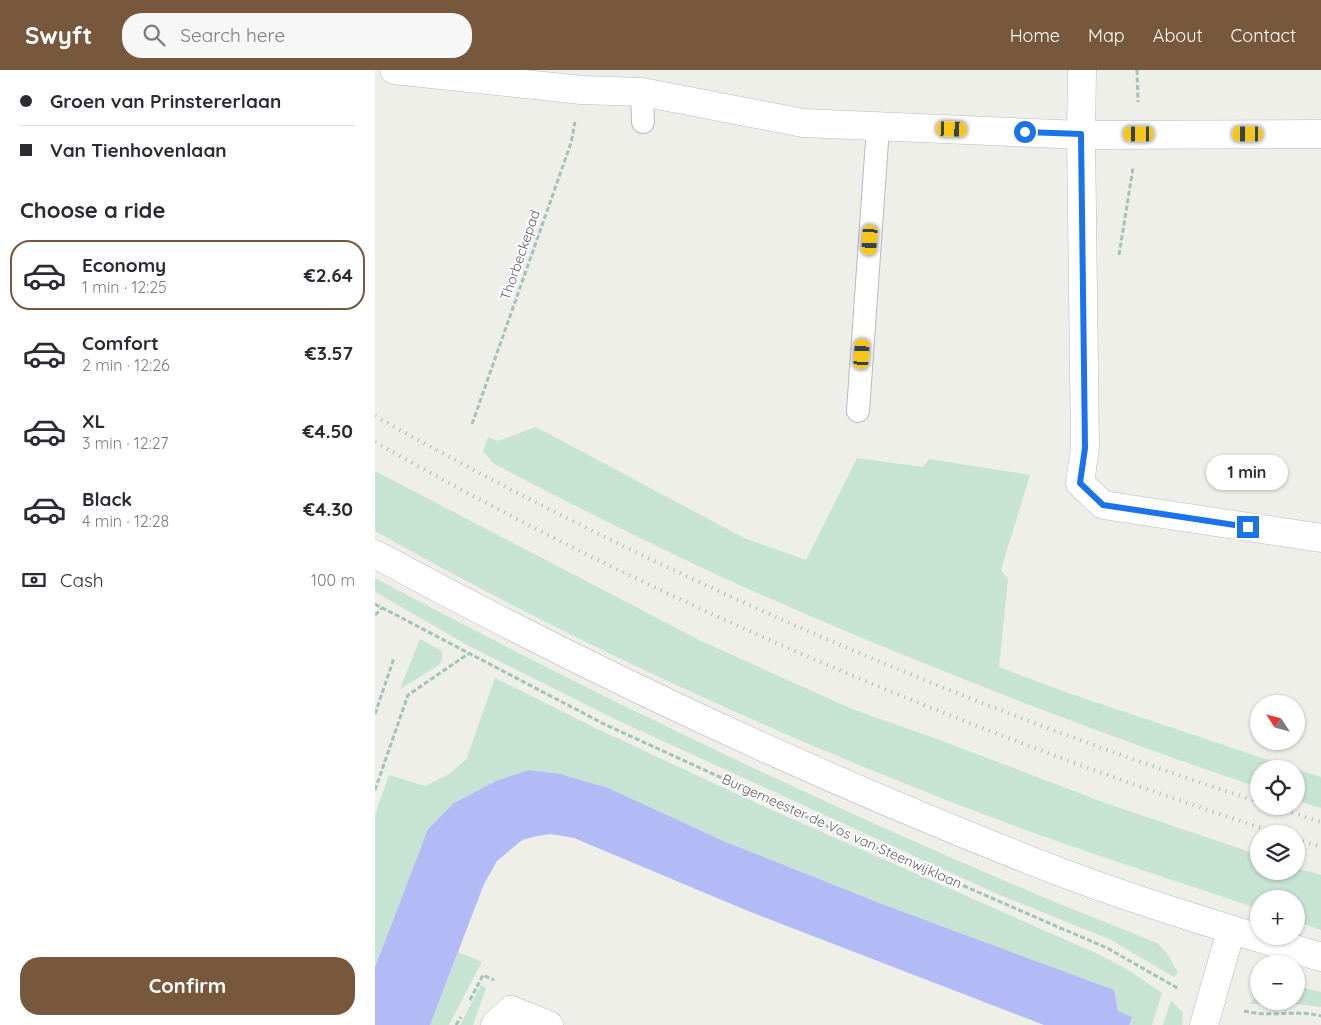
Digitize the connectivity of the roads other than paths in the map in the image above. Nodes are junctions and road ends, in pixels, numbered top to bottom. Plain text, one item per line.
1 (394, 70) edge
2 (1082, 70) edge
3 (582, 80) edge
4 (644, 81) edge
5 (643, 122) dead end
6 (878, 126) junction
7 (1081, 134) junction
8 (1321, 134) edge
9 (858, 411) dead end
10 (1321, 538) edge
11 (375, 554) edge
12 (1231, 930) junction
13 (1321, 957) edge
14 (1208, 1013) edge
15 (495, 1025) edge
16 (549, 1025) edge

1 - 3 street
2 - 7 street
3 - 4 street
4 - 5 lane
4 - 6 street
6 - 7 street
6 - 9 lane
7 - 8 street
7 - 10 street
11 - 12 street
12 - 13 street
12 - 14 street
15 - 16 street

